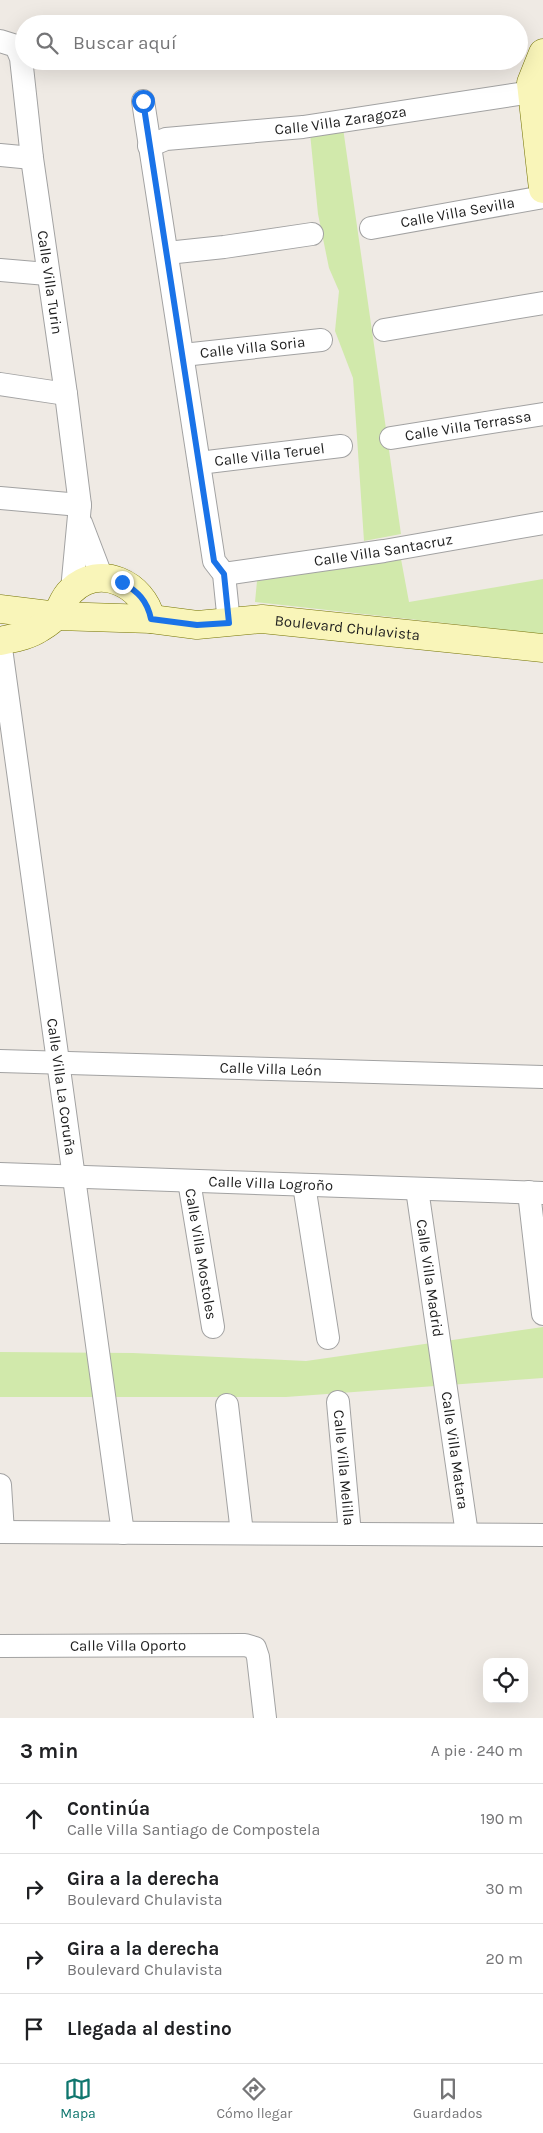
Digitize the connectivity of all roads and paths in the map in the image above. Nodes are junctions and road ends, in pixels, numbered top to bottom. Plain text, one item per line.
1 (543, 53) edge
2 (22, 70) edge
3 (532, 92) junction
4 (143, 101) dead end
5 (149, 146) junction
6 (0, 155) edge
7 (32, 158) junction
8 (543, 189) edge
9 (543, 197) edge
10 (371, 228) dead end
11 (312, 234) dead end
12 (167, 253) junction
13 (0, 270) edge
14 (47, 274) junction
15 (543, 303) edge
16 (384, 330) dead end
17 (321, 340) dead end
18 (183, 355) junction
19 (0, 384) edge
20 (66, 394) junction
21 (543, 414) edge
22 (391, 438) dead end
23 (341, 446) dead end
24 (199, 463) junction
25 (0, 498) edge
26 (80, 512) junction
27 (543, 523) edge
28 (224, 574) junction
29 (102, 578) junction
30 (72, 590) junction
31 (0, 609) edge
32 (57, 616) junction
33 (151, 619) junction
34 (229, 623) junction
35 (0, 641) edge
36 (543, 648) edge
37 (0, 1061) edge
38 (58, 1064) junction
39 (543, 1077) edge
40 (0, 1174) edge
41 (74, 1177) junction
42 (189, 1181) junction
43 (304, 1185) junction
44 (418, 1189) junction
45 (536, 1193) edge
46 (543, 1314) edge
47 (213, 1327) dead end
48 (328, 1338) dead end
49 (443, 1366) joint
50 (338, 1402) dead end
51 (226, 1406) dead end
52 (0, 1485) edge
53 (2, 1532) edge
54 (123, 1533) junction
55 (242, 1533) junction
56 (350, 1534) junction
57 (466, 1534) junction
58 (543, 1535) edge
59 (0, 1646) edge
60 (265, 1718) edge

1 - 3 street
2 - 7 street, Calle Villa Turin
3 - 5 street, Calle Villa Zaragoza
3 - 8 street
4 - 5 street
5 - 12 street
6 - 7 street
7 - 14 street, Calle Villa Turin
9 - 10 street, Calle Villa Sevilla
11 - 12 street
12 - 18 street
13 - 14 street
14 - 20 street, Calle Villa Turin
15 - 16 street
17 - 18 street, Calle Villa Soria
18 - 24 street
19 - 20 street
20 - 26 street, Calle Villa Turin
21 - 22 street, Calle Villa Terrassa
23 - 24 street, Calle Villa Teruel
24 - 28 street
25 - 26 street
26 - 29 street, Calle Villa Turin
26 - 30 street, Calle Villa Turin
27 - 28 street, Calle Villa Santacruz
28 - 34 street
29 - 30 street
29 - 33 street
30 - 32 street
31 - 32 street, Boulevard Chulavista
32 - 33 street, Boulevard Chulavista
32 - 35 street
33 - 34 street, Boulevard Chulavista
34 - 36 street, Boulevard Chulavista
35 - 38 street, Calle Villa La Coruña
37 - 38 street, Calle Villa León
38 - 39 street, Calle Villa León
38 - 41 street, Calle Villa La Coruña
40 - 41 street, Calle Villa Logroño
41 - 42 street, Calle Villa Logroño
41 - 54 street, Calle Villa La Coruña
42 - 43 street, Calle Villa Logroño
42 - 47 street, Calle Villa Mostoles
43 - 44 street, Calle Villa Logroño
43 - 48 street
44 - 45 street, Calle Villa Logroño
44 - 49 street, Calle Villa Madrid
45 - 46 street
49 - 57 street, Calle Villa Matara
50 - 56 street, Calle Villa Melilla
51 - 55 street
52 - 53 street
53 - 54 street
54 - 55 street
55 - 56 street
56 - 57 street
57 - 58 street
59 - 60 street, Calle Villa Oporto

